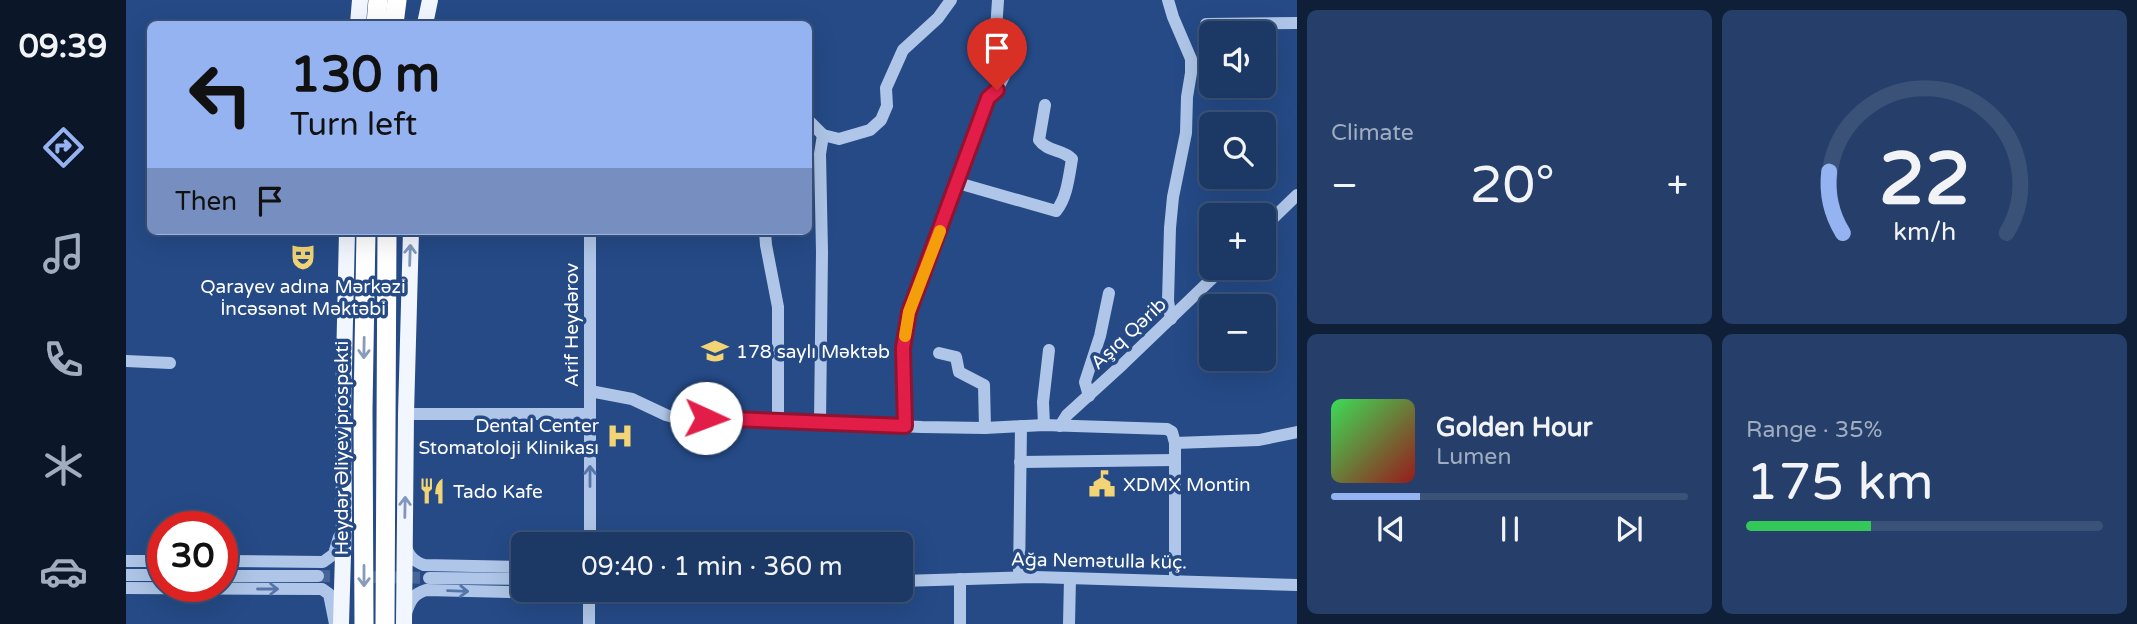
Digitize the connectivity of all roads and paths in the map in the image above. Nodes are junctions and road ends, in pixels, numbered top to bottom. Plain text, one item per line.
1 (352, 0) edge
2 (360, 0) edge
3 (378, 0) edge
4 (397, 0) edge
5 (422, 0) edge
6 (430, 0) edge
7 (951, 0) edge
8 (998, 0) edge
9 (1168, 0) edge
10 (351, 21) edge
11 (358, 21) edge
12 (376, 21) edge
13 (394, 21) edge
14 (423, 21) edge
15 (424, 21) edge
16 (1276, 23) edge
17 (1297, 23) edge
18 (1045, 104) dead end
19 (812, 124) edge
20 (823, 135) junction
21 (958, 183) junction
22 (1297, 195) edge
23 (1276, 216) edge
24 (347, 235) edge
25 (366, 235) edge
26 (387, 235) edge
27 (411, 235) edge
28 (590, 235) edge
29 (765, 235) edge
30 (1211, 280) edge
31 (1108, 293) dead end
32 (1171, 319) junction
33 (1049, 350) dead end
34 (939, 353) dead end
35 (126, 361) edge
36 (170, 363) dead end
37 (590, 391) junction
38 (1089, 396) junction
39 (406, 414) junction
40 (590, 414) junction
41 (778, 421) junction
42 (820, 423) junction
43 (1044, 425) junction
44 (905, 426) junction
45 (1021, 426) junction
46 (1060, 426) junction
47 (985, 428) junction
48 (1297, 432) edge
49 (1175, 443) junction
50 (1174, 460) junction
51 (1020, 462) junction
52 (344, 520) junction
53 (590, 532) edge
54 (404, 542) junction
55 (126, 561) edge
56 (147, 561) edge
57 (238, 561) edge
58 (511, 567) edge
59 (126, 575) edge
60 (147, 575) edge
61 (238, 576) edge
62 (318, 576) tunnel mouth
63 (1019, 577) junction
64 (429, 578) tunnel mouth
65 (1070, 578) junction
66 (511, 579) edge
67 (960, 579) junction
68 (1175, 580) junction
69 (913, 581) edge
70 (1297, 585) edge
71 (126, 588) edge
72 (511, 591) edge
73 (592, 602) edge
74 (404, 620) edge
75 (338, 624) edge
76 (365, 624) edge
77 (384, 624) edge
78 (589, 624) edge
79 (960, 624) edge
80 (1069, 624) edge

1 - 10 main road
2 - 11 main road
3 - 12 highway
4 - 13 highway
5 - 14 main road
6 - 15 main road
7 - 20 street
8 - 21 street
9 - 32 street
16 - 17 street
18 - 21 street
19 - 20 street
20 - 42 street
21 - 44 street
22 - 23 street
24 - 52 main road
25 -> 76 highway, Heydər Əliyev prospekti
26 - 77 highway
39 -> 27 main road
28 - 37 street, Arif Heydərov
29 - 41 street
30 - 32 street, Aşıq Qərib
31 - 38 street
32 - 38 street, Aşıq Qərib
33 - 43 street
34 - 47 street
35 - 36 street
37 - 40 street, Arif Heydərov
37 - 41 street
38 - 46 street, Aşıq Qərib
39 - 40 street
54 -> 39 main road
53 -> 40 street, Arif Heydərov
41 - 42 street
42 - 44 street
43 - 45 street
43 - 46 street
44 - 47 street
45 - 47 street
45 - 51 street
46 - 49 street
48 - 49 street
49 - 50 street
50 - 51 street
50 - 68 street
51 - 63 street
52 - 57 street
52 - 75 main road
54 - 58 street
54 - 74 main road
55 - 56 street
59 - 60 street
61 - 62 street
63 - 65 street, Ağa Nemətulla küç.
63 - 67 street, Ağa Nemətulla küç.
64 - 66 street
65 - 68 street, Ağa Nemətulla küç.
65 - 80 street
67 - 69 street, Ağa Nemətulla küç.
67 - 79 street
68 - 70 street, Ağa Nemətulla küç.
71 -> 75 street
74 -> 72 street
73 - 78 street

